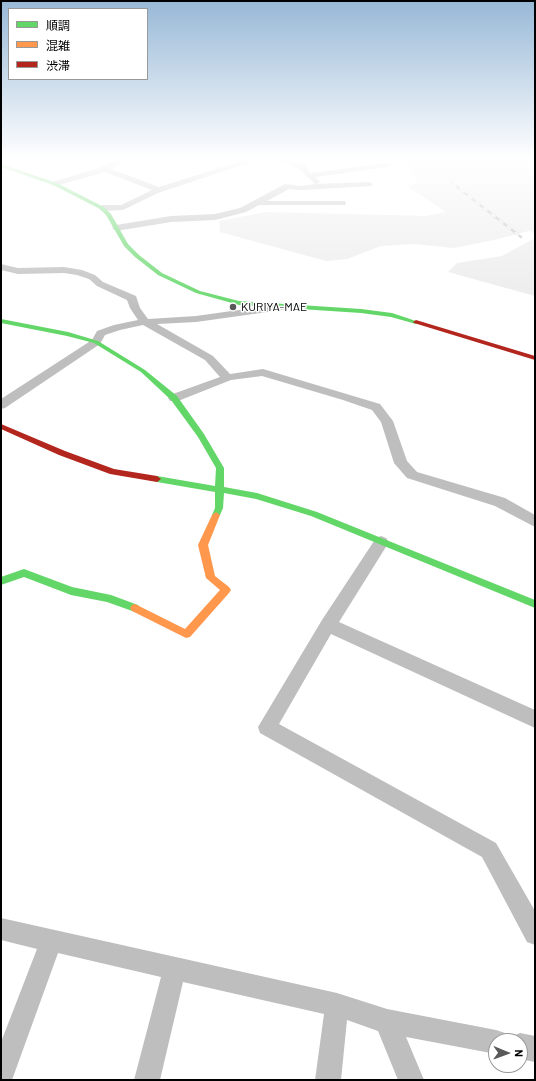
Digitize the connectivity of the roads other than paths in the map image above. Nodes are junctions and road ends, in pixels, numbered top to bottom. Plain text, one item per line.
1 (104, 210) edge
2 (241, 210) edge
3 (116, 228) junction
4 (1, 267) edge
5 (282, 307) junction
6 (1, 321) edge
7 (145, 322) junction
8 (96, 342) junction
9 (535, 358) edge
10 (227, 378) junction
11 (174, 398) junction
12 (1, 404) edge
13 (1, 426) edge
14 (219, 490) junction
15 (535, 522) edge
16 (381, 542) junction
17 (1, 580) edge
18 (535, 604) edge
19 (328, 625) junction
20 (535, 719) edge
21 (1, 929) edge
22 (535, 934) edge
23 (51, 941) junction
24 (175, 968) junction
25 (337, 1005) junction
26 (387, 1021) junction
27 (488, 1040) edge
28 (1, 1075) edge
29 (147, 1080) edge
30 (328, 1080) edge
31 (411, 1080) edge

1 - 3 street
2 - 3 street
3 - 5 street
4 - 7 street
5 - 7 street
5 - 9 street
6 - 8 street
7 - 8 street
7 - 10 street
8 - 11 street
8 - 12 street
10 - 11 street
10 - 15 street
11 - 14 street
13 - 14 street
14 - 16 street
14 - 17 street
16 - 18 street
16 - 19 street
19 - 20 street
19 - 22 street
21 - 23 street
23 - 24 street
23 - 28 street
24 - 25 street
24 - 29 street
25 - 26 street
25 - 30 street
26 - 27 street
26 - 31 street

